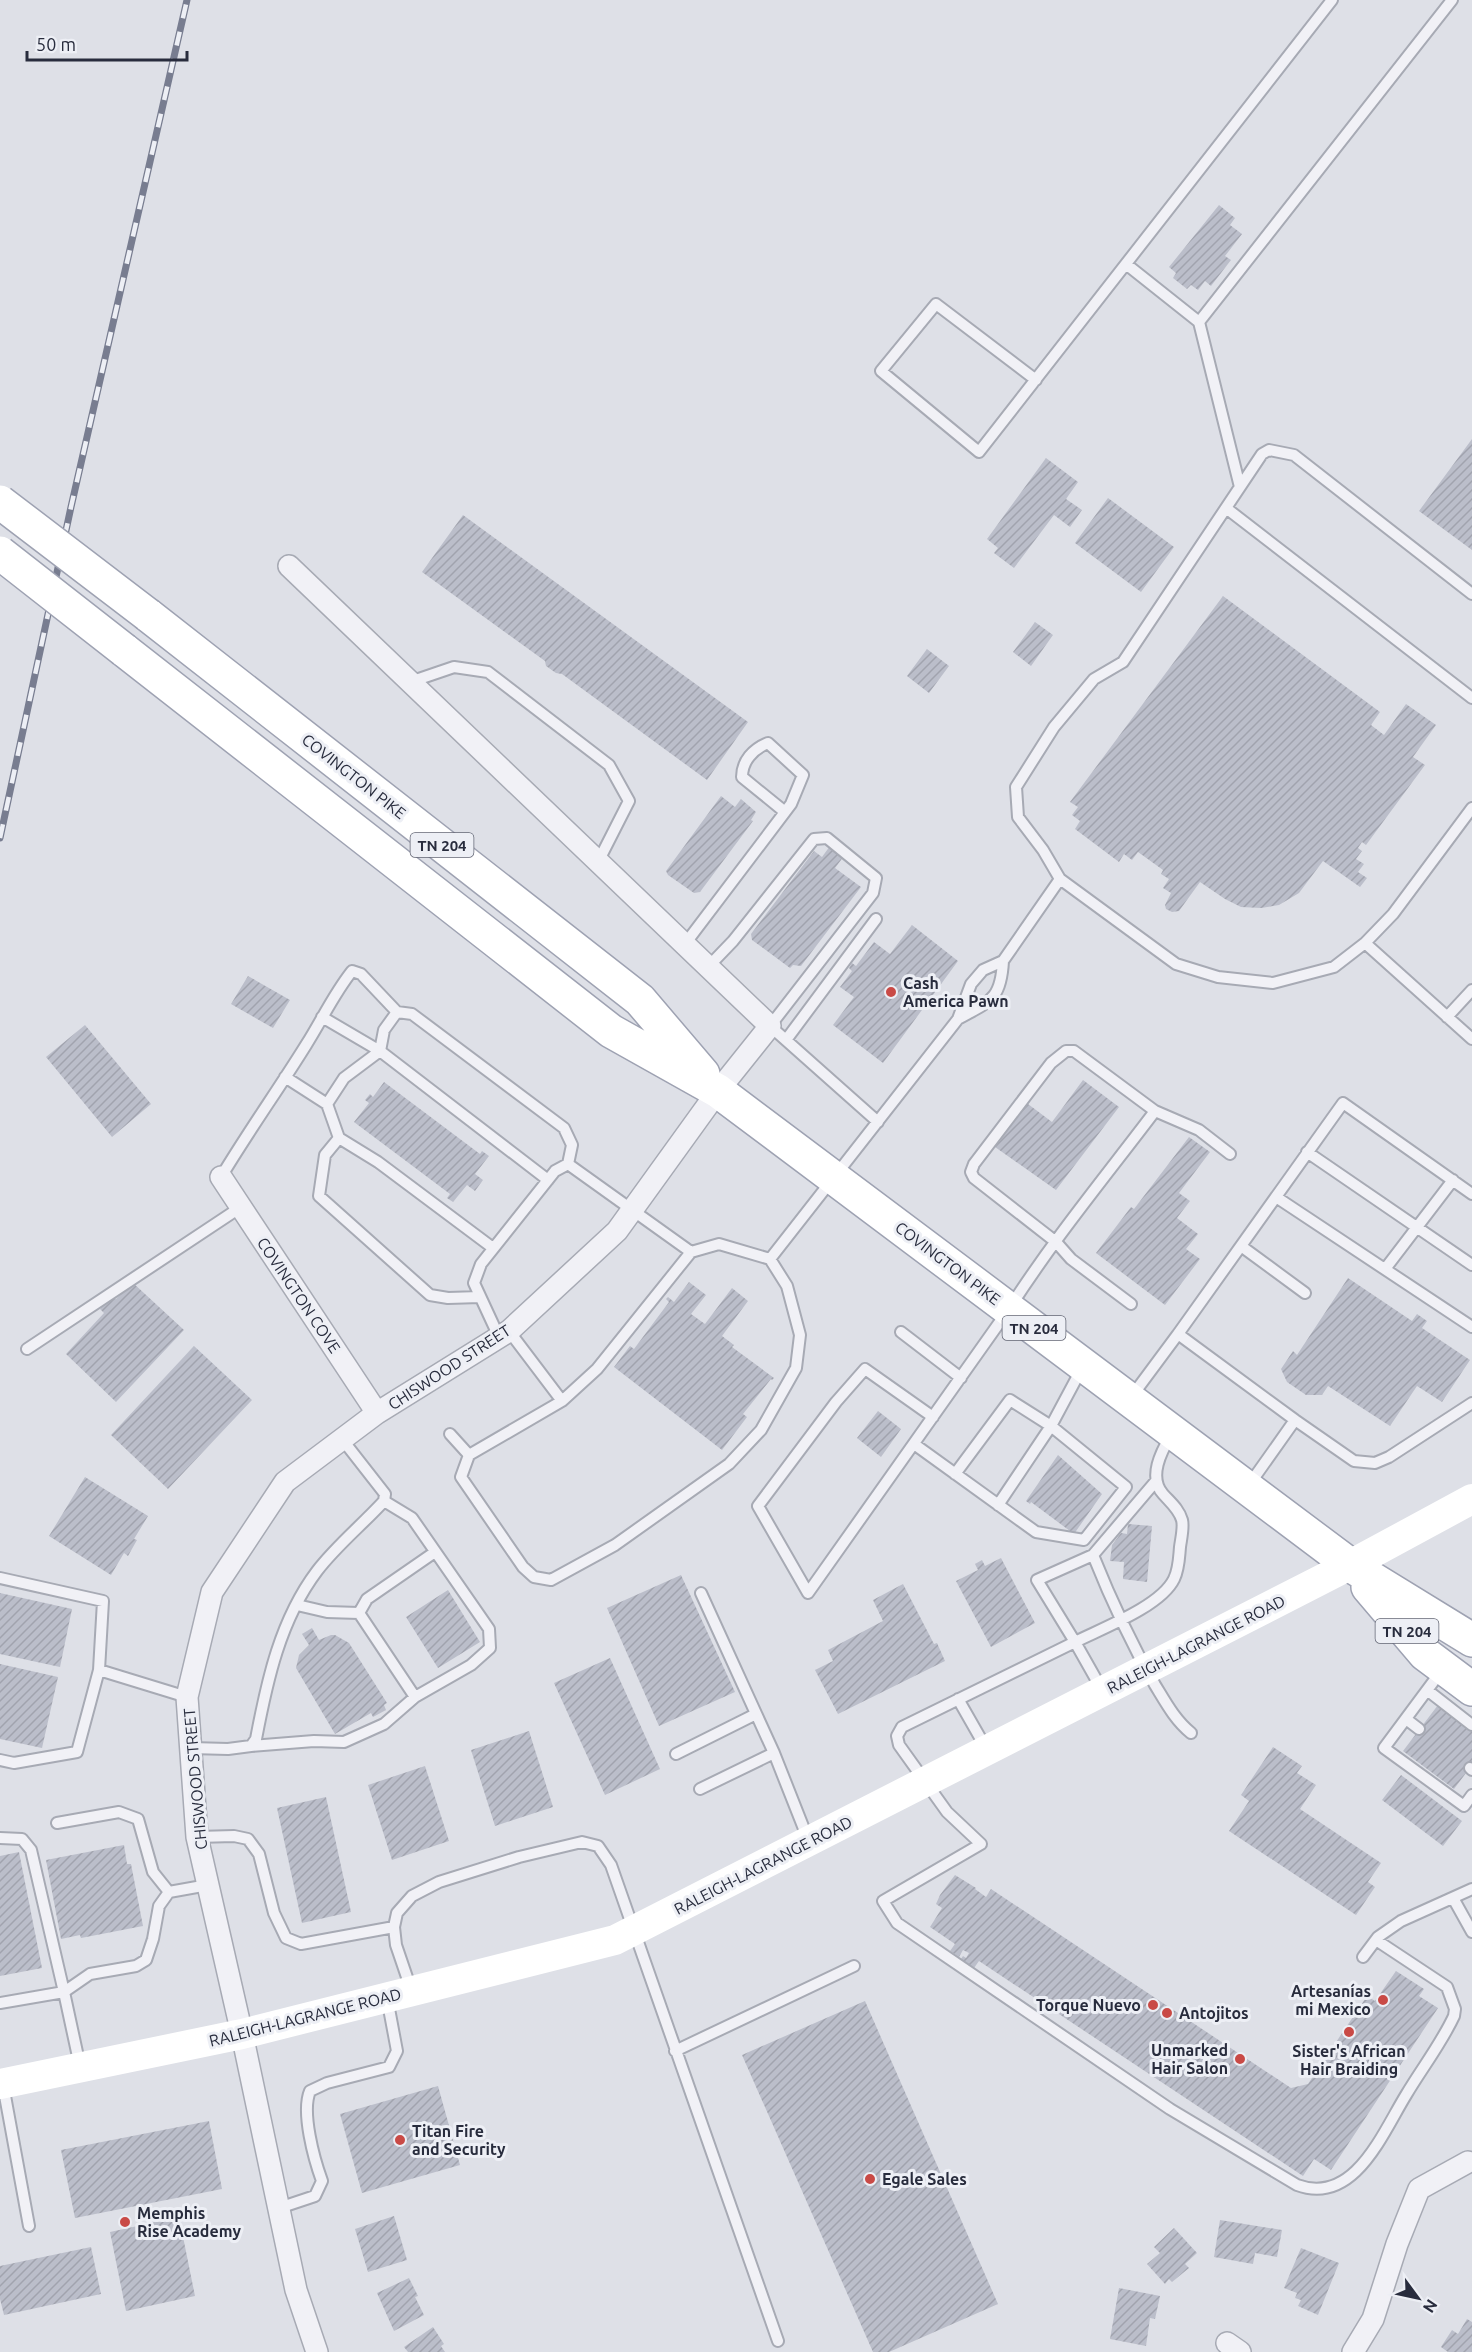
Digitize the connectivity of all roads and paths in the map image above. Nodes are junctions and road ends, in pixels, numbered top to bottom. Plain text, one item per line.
1 (1332, 0) edge
2 (1452, 0) edge
3 (1126, 264) junction
4 (1199, 322) junction
5 (1036, 380) junction
6 (1240, 487) junction
7 (0, 502) edge
8 (1226, 508) junction
9 (0, 553) edge
10 (289, 566) dead end
11 (1472, 594) edge
12 (410, 682) junction
13 (1472, 698) edge
14 (1472, 808) edge
15 (785, 812) junction
16 (598, 862) junction
17 (1060, 879) junction
18 (876, 919) dead end
19 (1365, 943) junction
20 (685, 944) junction
21 (1003, 961) junction
22 (708, 967) junction
23 (1472, 990) edge
24 (397, 1012) junction
25 (322, 1017) junction
26 (1447, 1017) junction
27 (958, 1019) junction
28 (778, 1033) junction
29 (1472, 1039) edge
30 (380, 1051) junction
31 (285, 1077) junction
32 (718, 1092) junction
33 (327, 1104) junction
34 (1155, 1111) junction
35 (878, 1122) junction
36 (339, 1138) junction
37 (1307, 1152) junction
38 (1230, 1154) dead end
39 (568, 1164) junction
40 (221, 1177) joint
41 (835, 1179) junction
42 (548, 1180) junction
43 (1453, 1180) junction
44 (1472, 1194) edge
45 (1276, 1197) junction
46 (241, 1207) junction
47 (631, 1211) junction
48 (1418, 1226) junction
49 (1056, 1242) junction
50 (1241, 1245) junction
51 (493, 1248) junction
52 (691, 1252) junction
53 (770, 1258) junction
54 (1472, 1265) edge
55 (1385, 1269) junction
56 (1305, 1293) dead end
57 (480, 1297) junction
58 (1131, 1304) dead end
59 (1009, 1310) junction
60 (1472, 1327) edge
61 (901, 1332) dead end
62 (504, 1334) junction
63 (1178, 1334) junction
64 (27, 1349) dead end
65 (1084, 1365) junction
66 (961, 1378) junction
67 (1129, 1400) junction
68 (562, 1401) junction
69 (1472, 1403) edge
70 (377, 1413) junction
71 (933, 1417) junction
72 (1295, 1420) junction
73 (1051, 1426) junction
74 (1172, 1432) junction
75 (450, 1434) dead end
76 (342, 1439) junction
77 (914, 1444) junction
78 (469, 1455) junction
79 (955, 1474) junction
80 (1156, 1481) junction
81 (1247, 1488) junction
82 (1472, 1499) edge
83 (384, 1501) junction
84 (998, 1505) junction
85 (435, 1552) junction
86 (1093, 1555) junction
87 (1350, 1565) junction
88 (0, 1578) edge
89 (701, 1593) dead end
90 (297, 1605) junction
91 (359, 1613) junction
92 (1119, 1620) junction
93 (1472, 1640) edge
94 (1075, 1642) junction
95 (1146, 1669) junction
96 (99, 1670) junction
97 (1436, 1679) junction
98 (1472, 1689) edge
99 (1103, 1691) junction
100 (187, 1697) junction
101 (415, 1697) junction
102 (958, 1700) junction
103 (756, 1714) junction
104 (1406, 1719) junction
105 (1472, 1725) edge
106 (1419, 1730) dead end
107 (1191, 1733) dead end
108 (251, 1746) junction
109 (191, 1748) junction
110 (987, 1751) junction
111 (676, 1754) dead end
112 (774, 1754) junction
113 (0, 1760) edge
114 (926, 1782) junction
115 (700, 1789) dead end
116 (1472, 1795) edge
117 (57, 1823) dead end
118 (197, 1837) junction
119 (0, 1839) edge
120 (809, 1842) junction
121 (208, 1885) junction
122 (1472, 1889) edge
123 (169, 1892) junction
124 (1453, 1898) junction
125 (394, 1927) junction
126 (633, 1931) junction
127 (1472, 1932) edge
128 (1376, 1940) junction
129 (1363, 1957) dead end
130 (854, 1966) dead end
131 (64, 1992) junction
132 (399, 1995) junction
133 (0, 2003) edge
134 (242, 2034) junction
135 (675, 2051) junction
136 (80, 2067) junction
137 (2, 2084) edge
138 (1468, 2162) dead end
139 (279, 2208) junction
140 (29, 2226) dead end
141 (778, 2341) dead end
142 (317, 2352) edge
143 (1353, 2352) edge

1 - 3 lane
2 - 4 lane
3 - 4 lane
3 - 5 lane
4 - 6 lane
5 - 5 lane
6 - 8 lane
6 - 11 lane
7 - 32 main road, COVINGTON PIKE / TN 204, bridge
8 - 13 lane
8 - 17 lane
9 - 32 main road, COVINGTON PIKE / TN 204, bridge
10 - 12 street
12 - 16 street
12 - 16 lane
14 - 19 lane
15 - 15 lane
15 - 20 lane
16 - 20 street
17 - 19 lane
17 - 21 lane
18 - 28 lane
19 - 26 lane
20 - 22 street
21 - 27 lane
21 - 27 lane
22 - 28 street
22 - 28 lane
23 - 26 lane
24 - 25 lane
24 - 30 lane
24 - 39 lane
25 - 30 lane
25 - 31 lane
26 - 29 lane
27 - 35 lane
28 - 32 street, CHISWOOD STREET
28 - 35 lane
30 - 33 lane
30 - 42 lane
31 - 33 lane
31 - 40 lane
32 - 41 main road, COVINGTON PIKE / TN 204
32 - 47 street, CHISWOOD STREET
33 - 36 lane
34 - 38 lane
34 - 49 lane
34 - 49 lane
35 - 41 lane
36 - 51 lane
36 - 57 lane
37 - 43 lane
37 - 45 lane
37 - 48 lane
39 - 42 lane
39 - 47 lane
40 - 46 street, COVINGTON COVE
41 - 53 lane
41 - 59 main road, COVINGTON PIKE / TN 204
42 - 51 lane
43 - 44 lane
43 - 48 lane
45 - 50 lane
45 - 55 lane
46 - 64 lane
46 - 70 street, COVINGTON COVE
47 - 52 lane
47 - 62 street, CHISWOOD STREET
48 - 54 lane
48 - 55 lane
49 - 58 lane
49 - 59 lane
50 - 56 lane
50 - 63 lane
51 - 57 lane
52 - 53 lane
52 - 68 lane
53 - 78 lane
55 - 60 lane
57 - 62 lane
59 - 65 main road, COVINGTON PIKE / TN 204
59 - 66 lane
61 - 66 lane
62 - 68 lane
62 - 70 street, CHISWOOD STREET
63 - 67 lane
63 - 72 lane
65 - 67 main road, COVINGTON PIKE / TN 204
65 - 73 lane
66 - 71 lane
67 - 74 main road, COVINGTON PIKE / TN 204
68 - 78 lane
69 - 72 lane
70 - 76 street, CHISWOOD STREET
71 - 77 lane
71 - 77 lane
72 - 81 lane
73 - 79 lane
73 - 84 lane
73 - 84 lane
74 - 80 lane
74 - 81 main road, COVINGTON PIKE / TN 204
75 - 78 lane
76 - 83 lane
76 - 100 street, CHISWOOD STREET
77 - 79 lane
79 - 84 lane
80 - 86 lane
80 - 92 lane
81 - 87 main road, COVINGTON PIKE / TN 204
82 - 87 main road, RALEIGH-LAGRANGE ROAD
83 - 85 lane
83 - 90 lane
85 - 91 lane
85 - 101 lane
86 - 92 lane
86 - 94 lane
87 - 93 main road, COVINGTON PIKE / TN 204
87 - 95 main road, RALEIGH-LAGRANGE ROAD
87 - 97 main road, COVINGTON PIKE / TN 204
88 - 96 lane
89 - 103 lane
90 - 91 lane
90 - 108 lane
91 - 101 lane
92 - 94 lane
92 - 95 lane
94 - 99 lane
94 - 102 lane
95 - 99 main road, RALEIGH-LAGRANGE ROAD
95 - 107 lane
96 - 100 lane
96 - 113 lane
97 - 98 main road, COVINGTON PIKE / TN 204
97 - 104 lane
97 - 105 lane
99 - 110 main road, RALEIGH-LAGRANGE ROAD
100 - 109 street, CHISWOOD STREET
101 - 108 lane
102 - 110 lane
102 - 114 lane
103 - 111 lane
103 - 112 lane
104 - 106 lane
104 - 116 lane
108 - 109 lane
109 - 118 street, CHISWOOD STREET
110 - 114 main road, RALEIGH-LAGRANGE ROAD
112 - 115 lane
112 - 120 lane
114 - 120 main road, RALEIGH-LAGRANGE ROAD
114 - 128 lane
117 - 123 lane
118 - 121 street, CHISWOOD STREET
118 - 125 lane
119 - 131 lane
120 - 126 main road, RALEIGH-LAGRANGE ROAD
121 - 123 lane
121 - 134 street, CHISWOOD STREET
122 - 124 lane
123 - 131 lane
124 - 127 lane
124 - 128 lane
125 - 126 lane
125 - 132 lane
126 - 132 main road, RALEIGH-LAGRANGE ROAD
126 - 135 lane
128 - 129 lane
130 - 135 lane
131 - 133 lane
131 - 136 lane
132 - 134 main road, RALEIGH-LAGRANGE ROAD
132 - 139 lane
134 - 136 main road, RALEIGH-LAGRANGE ROAD
134 - 139 street, CHISWOOD STREET
135 - 141 lane
136 - 137 main road, RALEIGH-LAGRANGE ROAD
137 - 140 lane
138 - 143 street
139 - 142 street, CHISWOOD STREET

